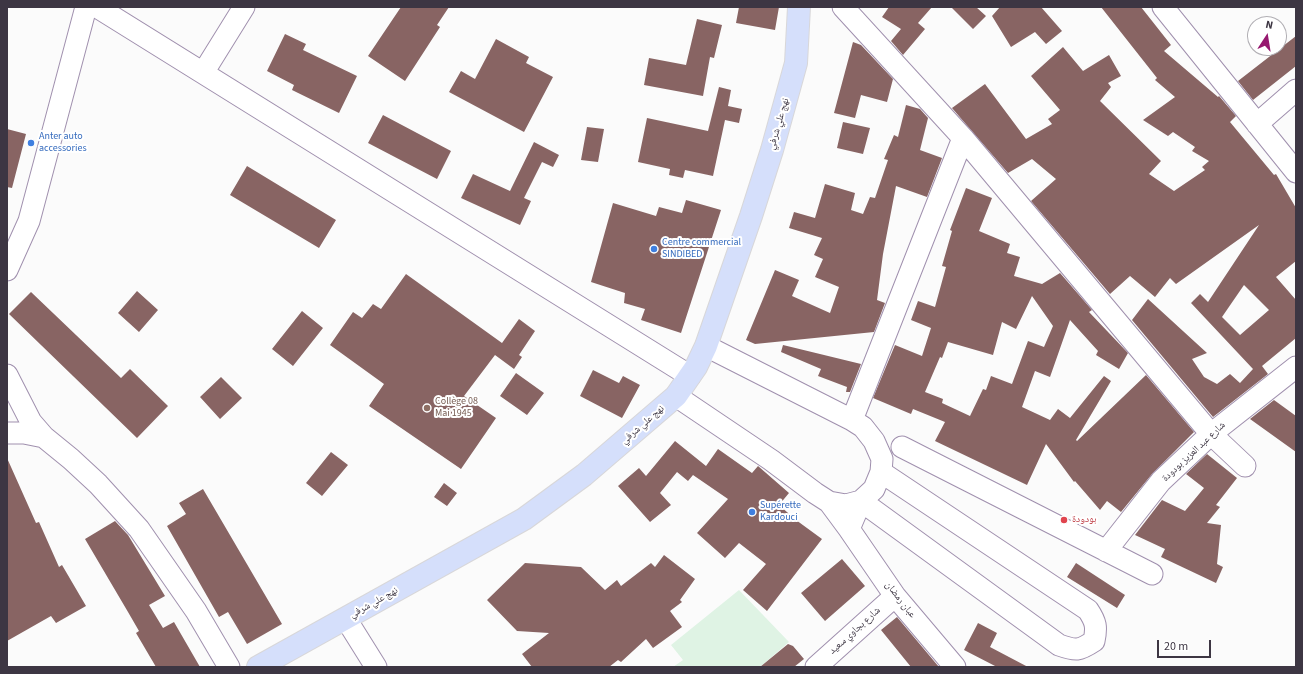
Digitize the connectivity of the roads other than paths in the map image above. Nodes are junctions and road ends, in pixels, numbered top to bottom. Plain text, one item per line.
1 (86, 7) edge
2 (97, 7) edge
3 (244, 7) edge
4 (799, 7) edge
5 (843, 7) edge
6 (1163, 7) edge
7 (204, 73) junction
8 (1296, 90) edge
9 (1256, 124) junction
10 (963, 138) junction
11 (1296, 172) edge
12 (7, 270) edge
13 (706, 346) junction
14 (1296, 367) edge
15 (7, 376) edge
16 (690, 376) junction
17 (676, 396) junction
18 (7, 405) edge
19 (7, 413) edge
20 (858, 424) junction
21 (37, 429) junction
22 (7, 433) edge
23 (1211, 434) junction
24 (902, 447) junction
25 (882, 465) junction
26 (1245, 466) dead end
27 (861, 501) junction
28 (829, 502) junction
29 (849, 529) junction
30 (1106, 550) junction
31 (1152, 574) dead end
32 (895, 596) junction
33 (346, 619) junction
34 (228, 667) edge
35 (258, 667) edge
36 (376, 667) edge
37 (816, 667) edge
38 (955, 667) edge

1 - 12 street
2 - 7 street
3 - 7 street
4 - 13 main road, نهج علي شرفي
5 - 10 street
6 - 9 street
7 - 16 street
8 - 9 street
9 - 11 street
10 - 20 street
10 - 23 street
13 - 16 main road, نهج علي شرفي
13 - 20 street
14 - 23 street, شارع عبد العزيز بودودة
15 - 21 street
16 - 17 main road, نهج علي شرفي
17 - 28 street
17 - 33 main road, نهج علي شرفي
18 - 21 street
19 - 21 street
20 - 24 street
20 - 25 street
21 - 22 street
21 - 34 street
23 - 26 street
23 - 30 street, شارع عبد العزيز بودودة
24 - 25 street
24 - 30 street
25 - 27 street
25 - 27 street
27 - 28 street
27 - 29 street
28 - 29 street, عبان رمضان
29 - 32 street, عبان رمضان
30 - 31 street
32 - 37 street, شارع بجاوي سعيد
32 - 38 street, عبان رمضان
33 - 35 main road, نهج علي شرفي
33 - 36 street

